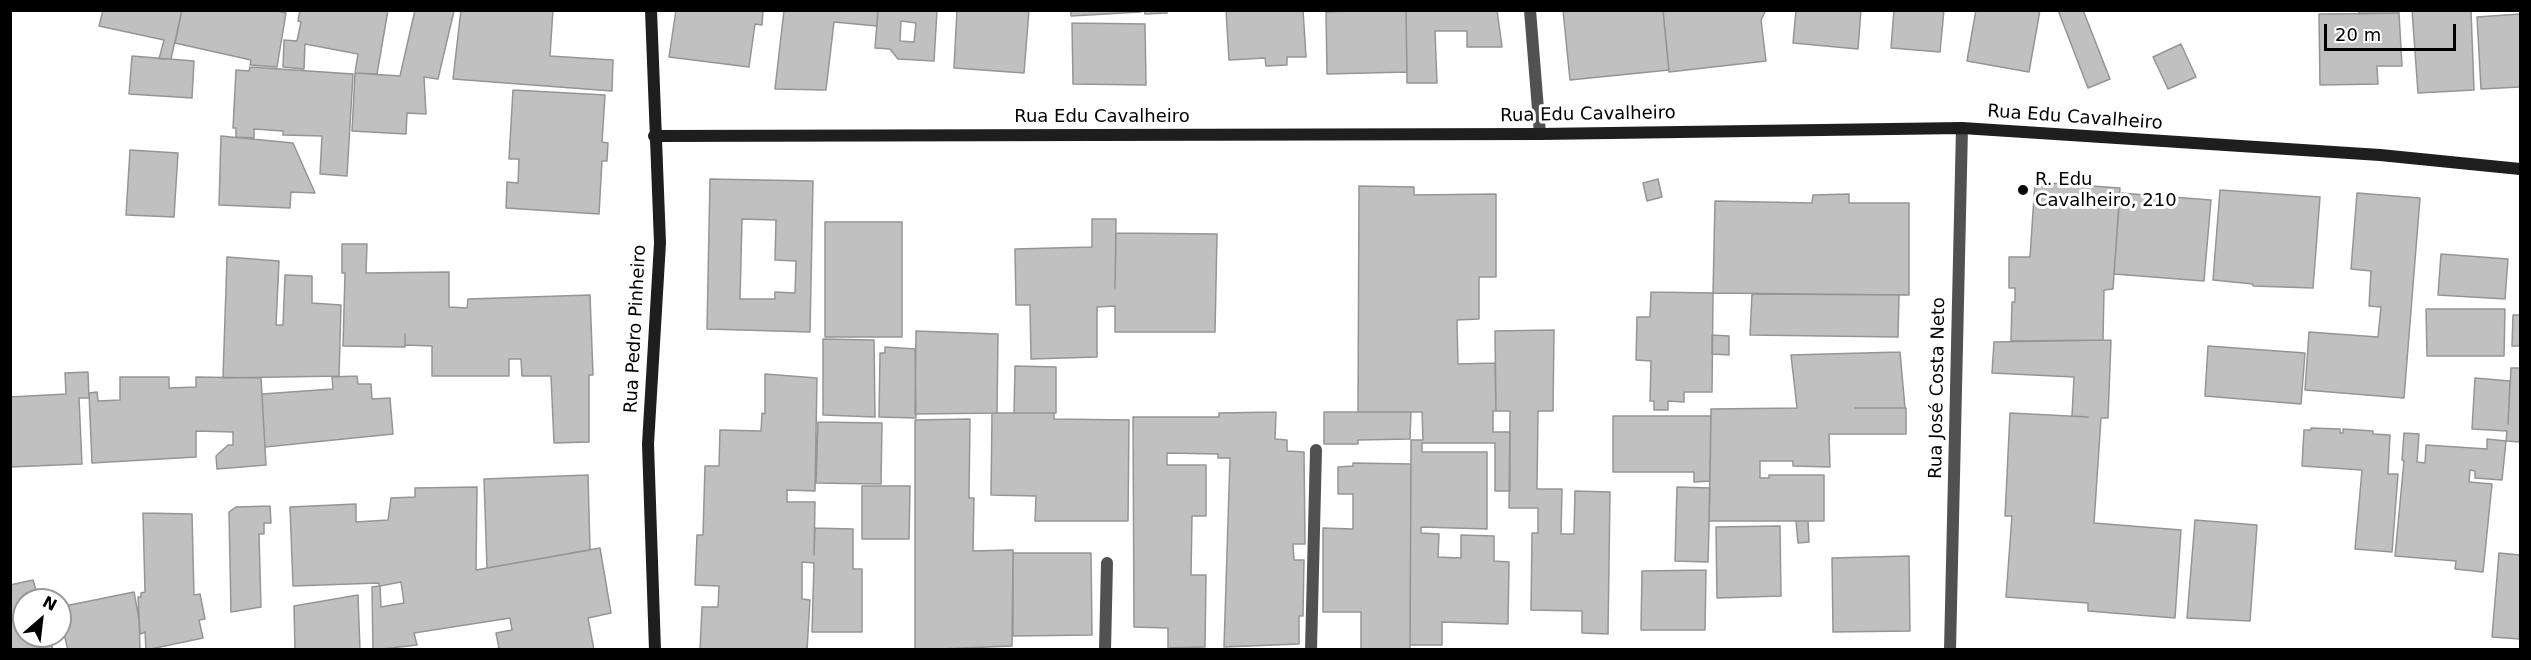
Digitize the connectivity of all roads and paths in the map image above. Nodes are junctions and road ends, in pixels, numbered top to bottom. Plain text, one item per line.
1 (651, 10) edge
2 (1530, 10) edge
3 (1962, 128) junction
4 (1540, 134) junction
5 (654, 136) junction
6 (2520, 169) edge
7 (1316, 450) dead end
8 (1107, 563) dead end
9 (655, 650) edge
10 (1105, 650) edge
11 (1311, 650) edge
12 (1950, 650) edge

1 - 5 street, Rua Pedro Pinheiro
2 - 4 street
3 - 4 street, Rua Edu Cavalheiro
3 - 6 street, Rua Edu Cavalheiro
3 - 12 street, Rua José Costa Neto
4 - 5 street, Rua Edu Cavalheiro
5 - 9 street, Rua Pedro Pinheiro
7 - 11 street
8 - 10 street

